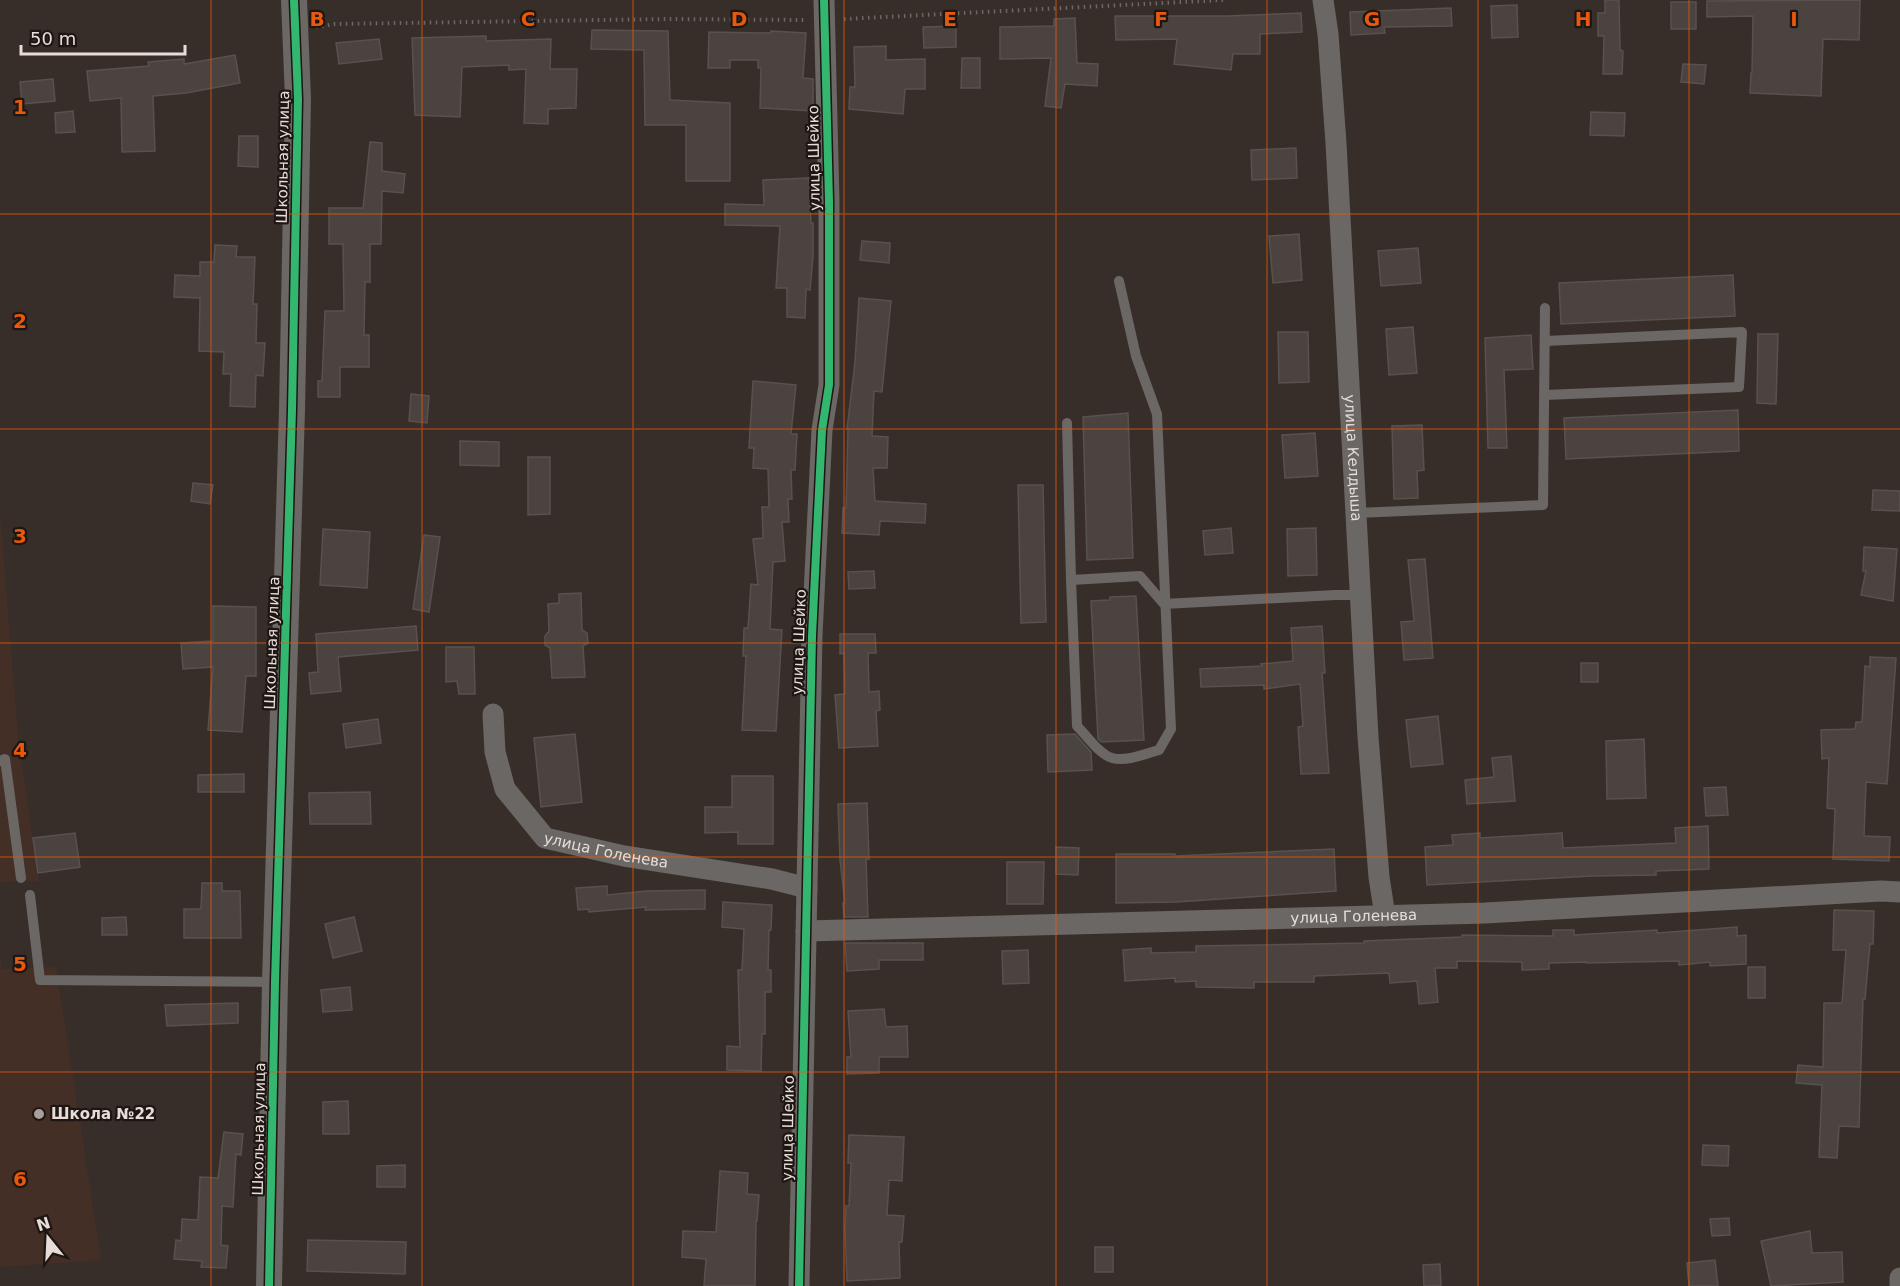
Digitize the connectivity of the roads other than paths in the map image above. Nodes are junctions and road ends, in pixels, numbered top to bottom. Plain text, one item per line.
1 (294, 0) edge
2 (1323, 0) edge
3 (824, 10) edge
4 (1119, 281) dead end
5 (1545, 308) dead end
6 (1545, 341) junction
7 (1545, 395) junction
8 (1067, 423) dead end
9 (1357, 513) junction
10 (1071, 580) junction
11 (1361, 595) junction
12 (1164, 604) junction
13 (493, 714) dead end
14 (0, 760) edge
15 (21, 878) dead end
16 (807, 888) junction
17 (1900, 892) edge
18 (30, 895) dead end
19 (1385, 916) junction
20 (806, 931) junction
21 (275, 982) junction
22 (1900, 1278) edge
23 (269, 1286) edge
24 (799, 1286) edge
25 (1900, 1286) edge

1 - 21 street, Школьная улица
2 - 9 street, улица Келдыша
3 - 16 street, улица Шейко
4 - 12 lane
5 - 6 lane
6 - 7 lane
6 - 7 lane
7 - 9 lane
8 - 10 lane
9 - 11 street, улица Келдыша
10 - 12 lane
10 - 12 lane
11 - 12 lane
11 - 19 street, улица Келдыша
13 - 16 street, улица Голенева
14 - 15 lane
16 - 20 street, улица Шейко
17 - 19 street, улица Голенева
18 - 21 lane
19 - 20 street, улица Голенева
20 - 24 street, улица Шейко
21 - 23 street, Школьная улица
22 - 25 street

